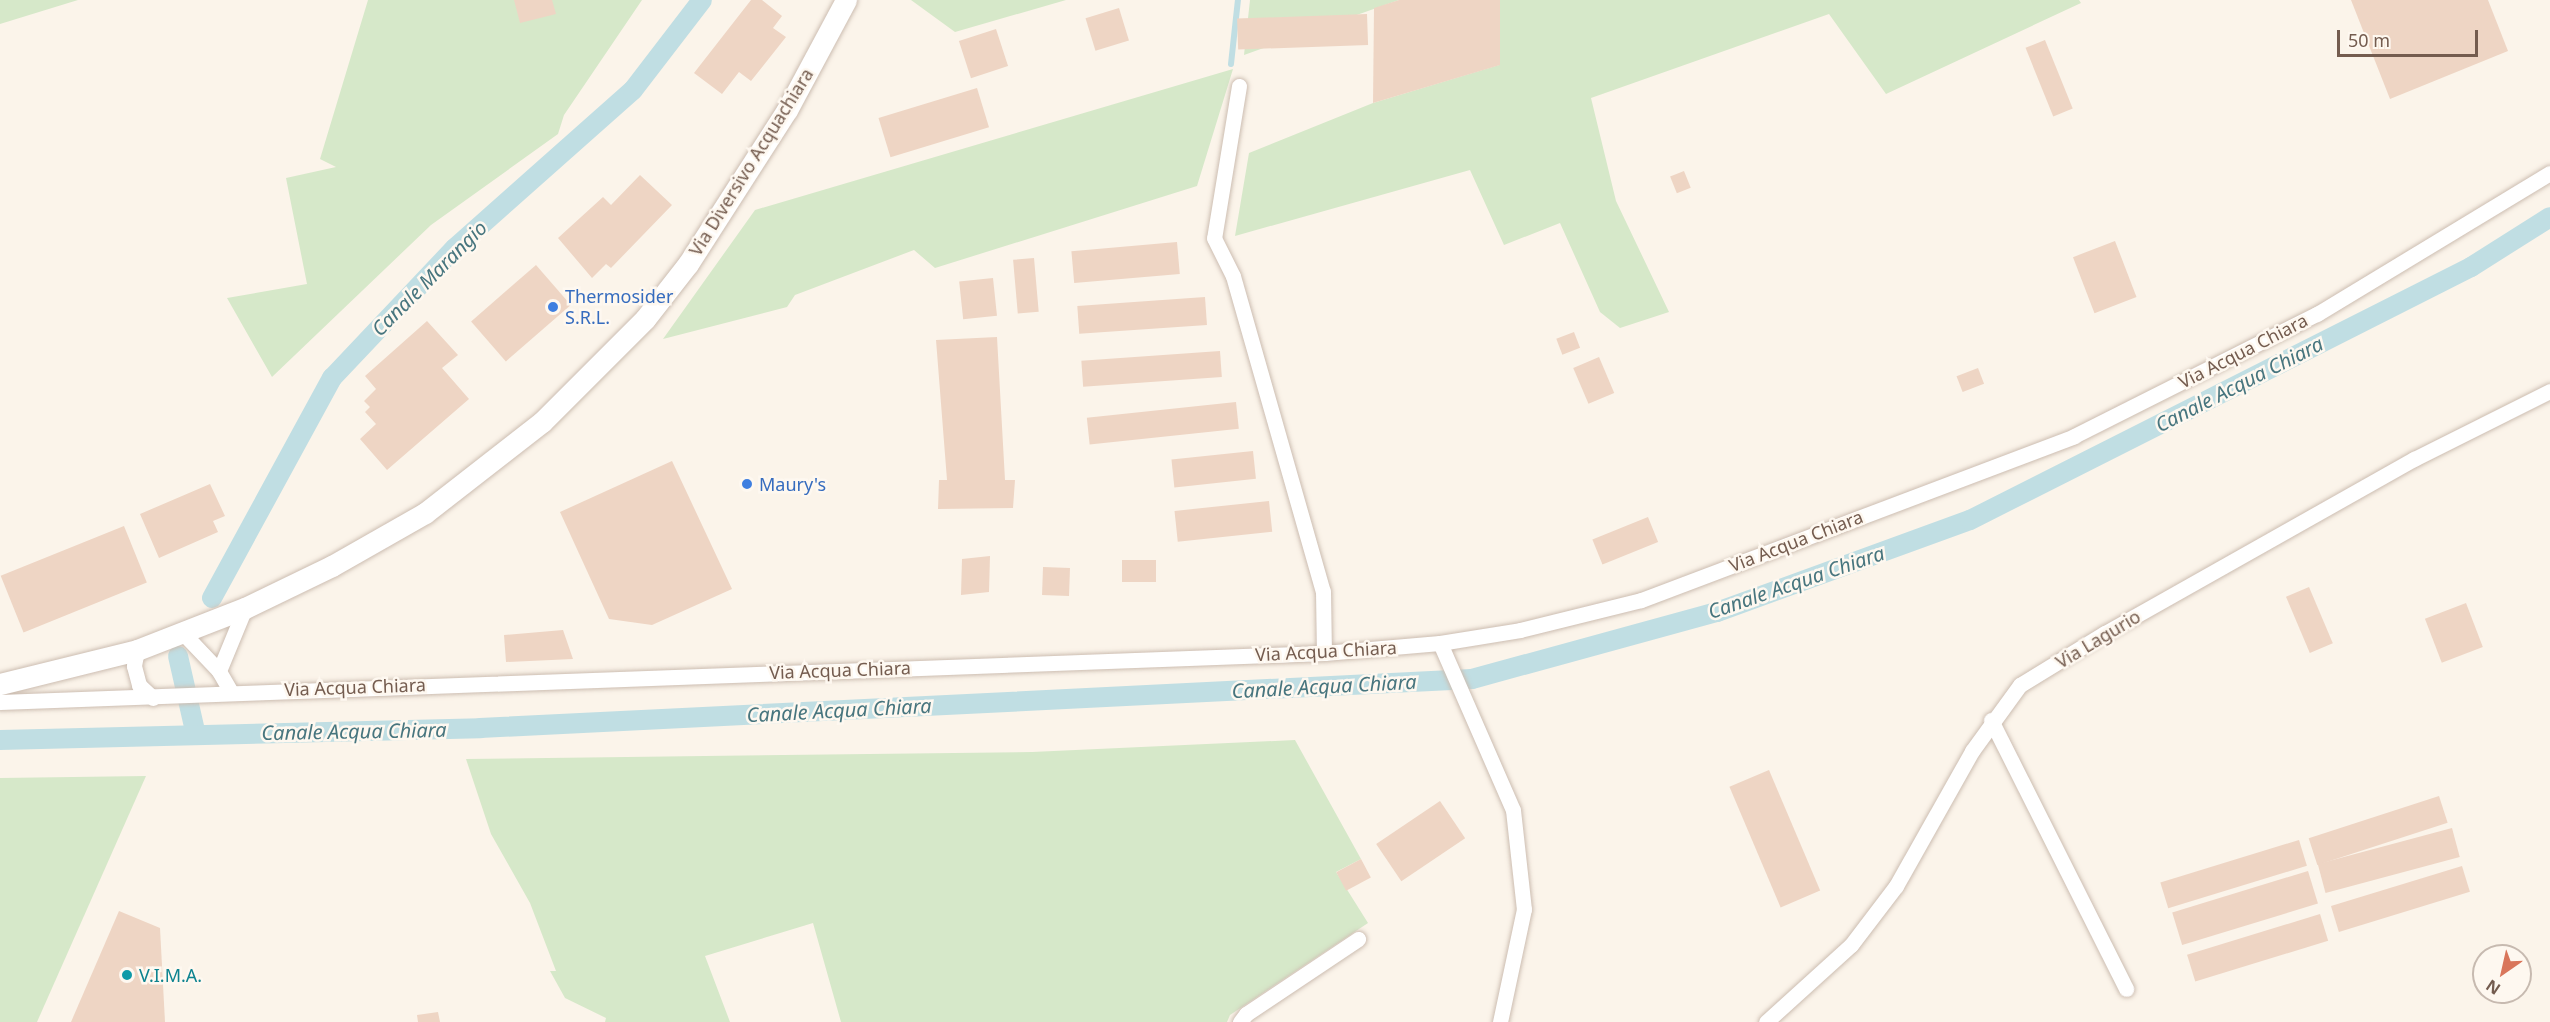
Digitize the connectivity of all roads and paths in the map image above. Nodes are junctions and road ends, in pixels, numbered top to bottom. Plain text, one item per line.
1 (846, 0) edge
2 (1239, 86) dead end
3 (2550, 173) edge
4 (2550, 390) edge
5 (245, 608) junction
6 (198, 626) junction
7 (1440, 643) junction
8 (137, 651) junction
9 (1324, 653) junction
10 (219, 671) junction
11 (0, 684) edge
12 (231, 692) junction
13 (153, 698) junction
14 (0, 702) edge
15 (1991, 720) junction
16 (1358, 939) dead end
17 (2126, 989) dead end
18 (1240, 1022) edge
19 (1500, 1022) edge
20 (1766, 1022) edge

1 - 5 main road, Via Diversivo Acquachiara
2 - 9 street
3 - 7 street, Via Acqua Chiara
4 - 15 street, Via Lagurio
5 - 6 main road, Via Diversivo Acquachiara
5 - 10 street
6 - 8 main road, Via Diversivo Acquachiara
6 - 10 street
7 - 9 street, Via Acqua Chiara
7 - 19 street
8 - 11 main road, Via Diversivo Acquachiara
8 - 13 street
9 - 12 street, Via Acqua Chiara
10 - 12 street
12 - 13 street, Via Acqua Chiara
13 - 14 street, Via Acqua Chiara
15 - 17 street
15 - 20 street, Via Lagurio
16 - 18 street

